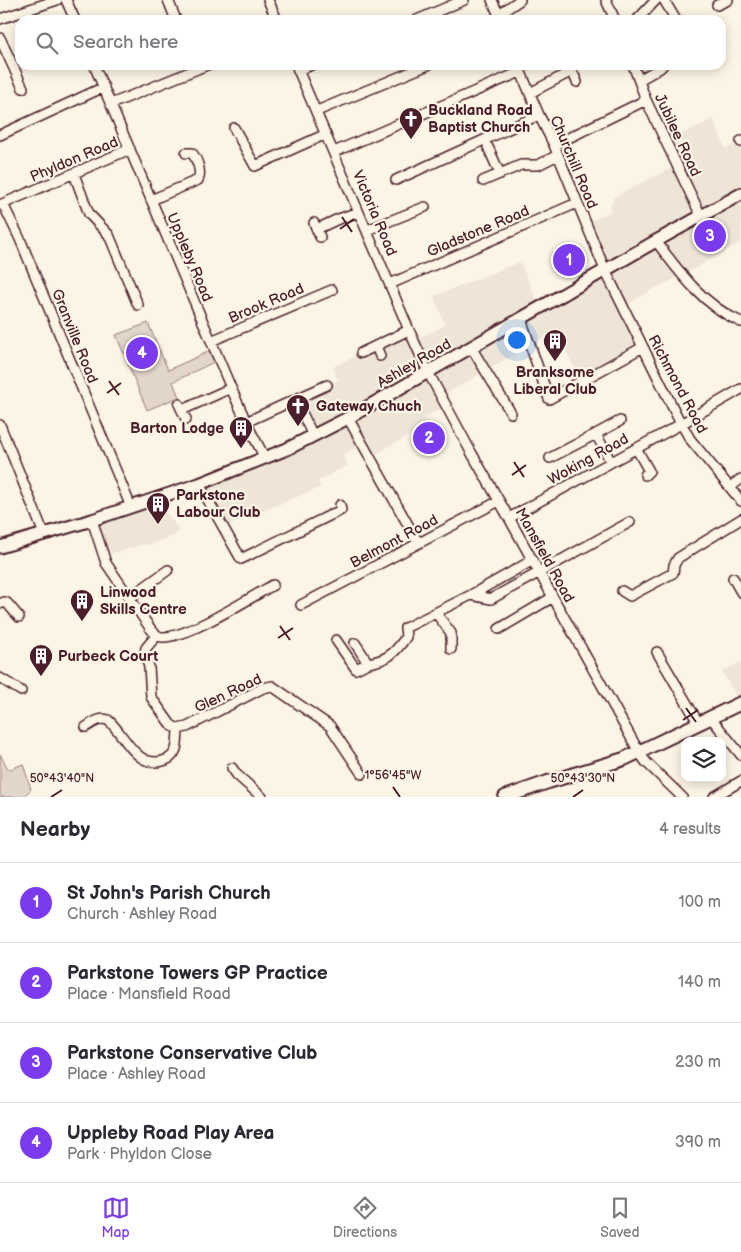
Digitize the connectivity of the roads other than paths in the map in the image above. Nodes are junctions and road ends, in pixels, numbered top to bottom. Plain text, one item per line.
1 (57, 0) edge
2 (66, 0) edge
3 (168, 0) edge
4 (268, 0) edge
5 (464, 0) edge
6 (492, 0) edge
7 (520, 0) edge
8 (606, 0) edge
9 (656, 0) edge
10 (664, 0) edge
11 (728, 0) edge
12 (717, 5) dead end
13 (73, 15) edge
14 (174, 15) edge
15 (275, 15) edge
16 (429, 15) edge
17 (499, 15) edge
18 (502, 15) edge
19 (613, 15) edge
20 (642, 15) edge
21 (673, 15) edge
22 (0, 19) edge
23 (0, 38) edge
24 (96, 70) edge
25 (190, 70) edge
26 (298, 70) edge
27 (416, 70) edge
28 (515, 70) edge
29 (520, 70) edge
30 (568, 70) edge
31 (572, 70) edge
32 (635, 70) edge
33 (656, 70) edge
34 (639, 80) junction
35 (577, 82) dead end
36 (104, 87) junction
37 (23, 88) dead end
38 (530, 93) junction
39 (646, 100) junction
40 (111, 104) junction
41 (317, 111) junction
42 (539, 115) junction
43 (234, 128) dead end
44 (326, 134) junction
45 (0, 135) edge
46 (554, 144) junction
47 (488, 147) dead end
48 (130, 149) junction
49 (334, 152) junction
50 (186, 153) dead end
51 (558, 156) junction
52 (74, 174) junction
53 (500, 174) junction
54 (396, 180) dead end
55 (483, 181) dead end
56 (741, 194) edge
57 (151, 200) junction
58 (578, 203) junction
59 (2, 204) edge
60 (421, 206) dead end
61 (358, 212) junction
62 (701, 216) junction
63 (317, 230) dead end
64 (367, 230) junction
65 (656, 241) junction
66 (605, 270) junction
67 (390, 284) junction
68 (332, 290) dead end
69 (138, 304) dead end
70 (521, 319) junction
71 (741, 322) edge
72 (409, 330) junction
73 (211, 341) junction
74 (376, 346) junction
75 (471, 347) junction
76 (642, 347) junction
77 (361, 353) dead end
78 (380, 356) dead end
79 (428, 372) junction
80 (327, 385) dead end
81 (231, 388) junction
82 (741, 389) edge
83 (296, 400) junction
84 (511, 413) dead end
85 (348, 418) junction
86 (186, 419) dead end
87 (620, 421) dead end
88 (246, 422) junction
89 (681, 424) junction
90 (0, 425) edge
91 (596, 434) junction
92 (313, 436) junction
93 (636, 448) junction
94 (266, 458) junction
95 (550, 458) dead end
96 (611, 462) junction
97 (645, 475) dead end
98 (741, 479) edge
99 (199, 484) junction
100 (730, 487) junction
101 (499, 501) junction
102 (741, 501) edge
103 (131, 508) junction
104 (342, 509) dead end
105 (509, 518) junction
106 (741, 519) edge
107 (92, 520) junction
108 (630, 522) dead end
109 (44, 534) junction
110 (419, 542) junction
111 (0, 547) edge
112 (533, 560) junction
113 (168, 570) dead end
114 (539, 573) junction
115 (733, 578) dead end
116 (273, 585) dead end
117 (622, 591) dead end
118 (741, 592) edge
119 (471, 596) junction
120 (553, 597) junction
121 (129, 598) junction
122 (0, 604) edge
123 (302, 604) dead end
124 (436, 613) junction
125 (19, 617) dead end
126 (499, 630) dead end
127 (157, 635) junction
128 (336, 640) dead end
129 (355, 642) dead end
130 (451, 649) dead end
131 (657, 652) dead end
132 (368, 663) junction
133 (0, 678) edge
134 (22, 691) dead end
135 (741, 703) edge
136 (711, 718) junction
137 (699, 724) junction
138 (86, 727) dead end
139 (178, 729) junction
140 (639, 752) junction
141 (741, 755) edge
142 (232, 768) dead end
143 (362, 774) dead end
144 (741, 781) edge
145 (262, 797) edge
146 (505, 797) edge
147 (682, 797) edge
148 (714, 797) edge

1 - 22 street
2 - 13 street
3 - 14 street
4 - 15 street
5 - 16 street
6 - 17 street
7 - 18 street
8 - 19 street
9 - 20 street
10 - 21 street
11 - 12 street
23 - 37 street
24 - 36 street, Uppleby Road
25 - 40 street
26 - 41 street, Victoria Road
27 - 41 street
28 - 49 street
29 - 38 street, Churchill Road
30 - 38 street
31 - 35 street
32 - 34 street, Jubilee Road
33 - 34 street
34 - 39 street, Jubilee Road
36 - 40 street, Uppleby Road
36 - 45 street
38 - 42 street, Churchill Road
39 - 46 street
39 - 62 street, Jubilee Road
40 - 48 street, Uppleby Road
41 - 44 street, Victoria Road
42 - 46 street, Churchill Road
42 - 54 street
43 - 44 street
44 - 49 street, Victoria Road
46 - 51 street, Churchill Road
47 - 53 street
48 - 52 street, Phyldon Road
48 - 57 street, Uppleby Road
49 - 61 street, Victoria Road
50 - 57 street
51 - 53 street
51 - 58 street, Churchill Road
52 - 59 street, Phyldon Road
52 - 69 street
53 - 55 street
56 - 62 main road, Ashley Road
57 - 73 street, Uppleby Road
58 - 66 street, Churchill Road
58 - 67 street, Gladstone Road
59 - 103 street, Granville Road
60 - 64 street
61 - 63 street
61 - 64 street, Victoria Road
62 - 65 main road, Ashley Road
64 - 67 street, Victoria Road
65 - 66 main road, Ashley Road
65 - 71 street
66 - 70 main road, Ashley Road
66 - 76 street, Richmond Road
67 - 72 street, Victoria Road
68 - 73 street, Brook Road
70 - 75 main road, Ashley Road
70 - 76 street
72 - 74 street
72 - 79 street, Victoria Road
73 - 81 street, Uppleby Road
74 - 77 street
74 - 78 street
75 - 79 main road, Ashley Road
75 - 84 street
76 - 89 street, Richmond Road
79 - 85 main road, Ashley Road
79 - 101 street, Mansfield Road
80 - 83 street
81 - 86 street
81 - 88 street, Uppleby Road
82 - 89 street, Woking Road
83 - 88 street
83 - 92 street
85 - 92 main road, Ashley Road
85 - 110 street
87 - 91 street
88 - 94 street, Uppleby Road
89 - 93 street, Woking Road
89 - 100 street, Richmond Road
90 - 109 street
91 - 95 street
91 - 96 street
92 - 94 main road, Ashley Road
93 - 96 street, Woking Road
93 - 97 street
94 - 99 main road, Ashley Road
96 - 105 street, Woking Road
98 - 100 street
99 - 103 main road, Ashley Road
99 - 104 street
100 - 102 street, Richmond Road
101 - 105 street, Mansfield Road
101 - 110 street, Belmont Road
103 - 107 main road, Ashley Road
105 - 112 street, Mansfield Road
106 - 117 street
107 - 109 main road, Ashley Road
107 - 121 street
108 - 114 street
109 - 111 main road, Ashley Road
110 - 123 street, Belmont Road
112 - 114 street, Mansfield Road
112 - 119 street
113 - 121 street
114 - 119 street
114 - 120 street, Mansfield Road
115 - 118 street
116 - 127 street
119 - 124 street
120 - 126 street
120 - 140 street, Mansfield Road
121 - 127 street
122 - 125 street
124 - 130 street
124 - 132 street
127 - 139 street
128 - 132 street
129 - 132 street
131 - 137 street
133 - 134 street
135 - 136 highway
136 - 137 highway
136 - 141 street
137 - 140 highway
138 - 139 street
139 - 143 street, Glen Road
140 - 146 highway
140 - 147 street, Mansfield Road
142 - 145 street
144 - 148 street

